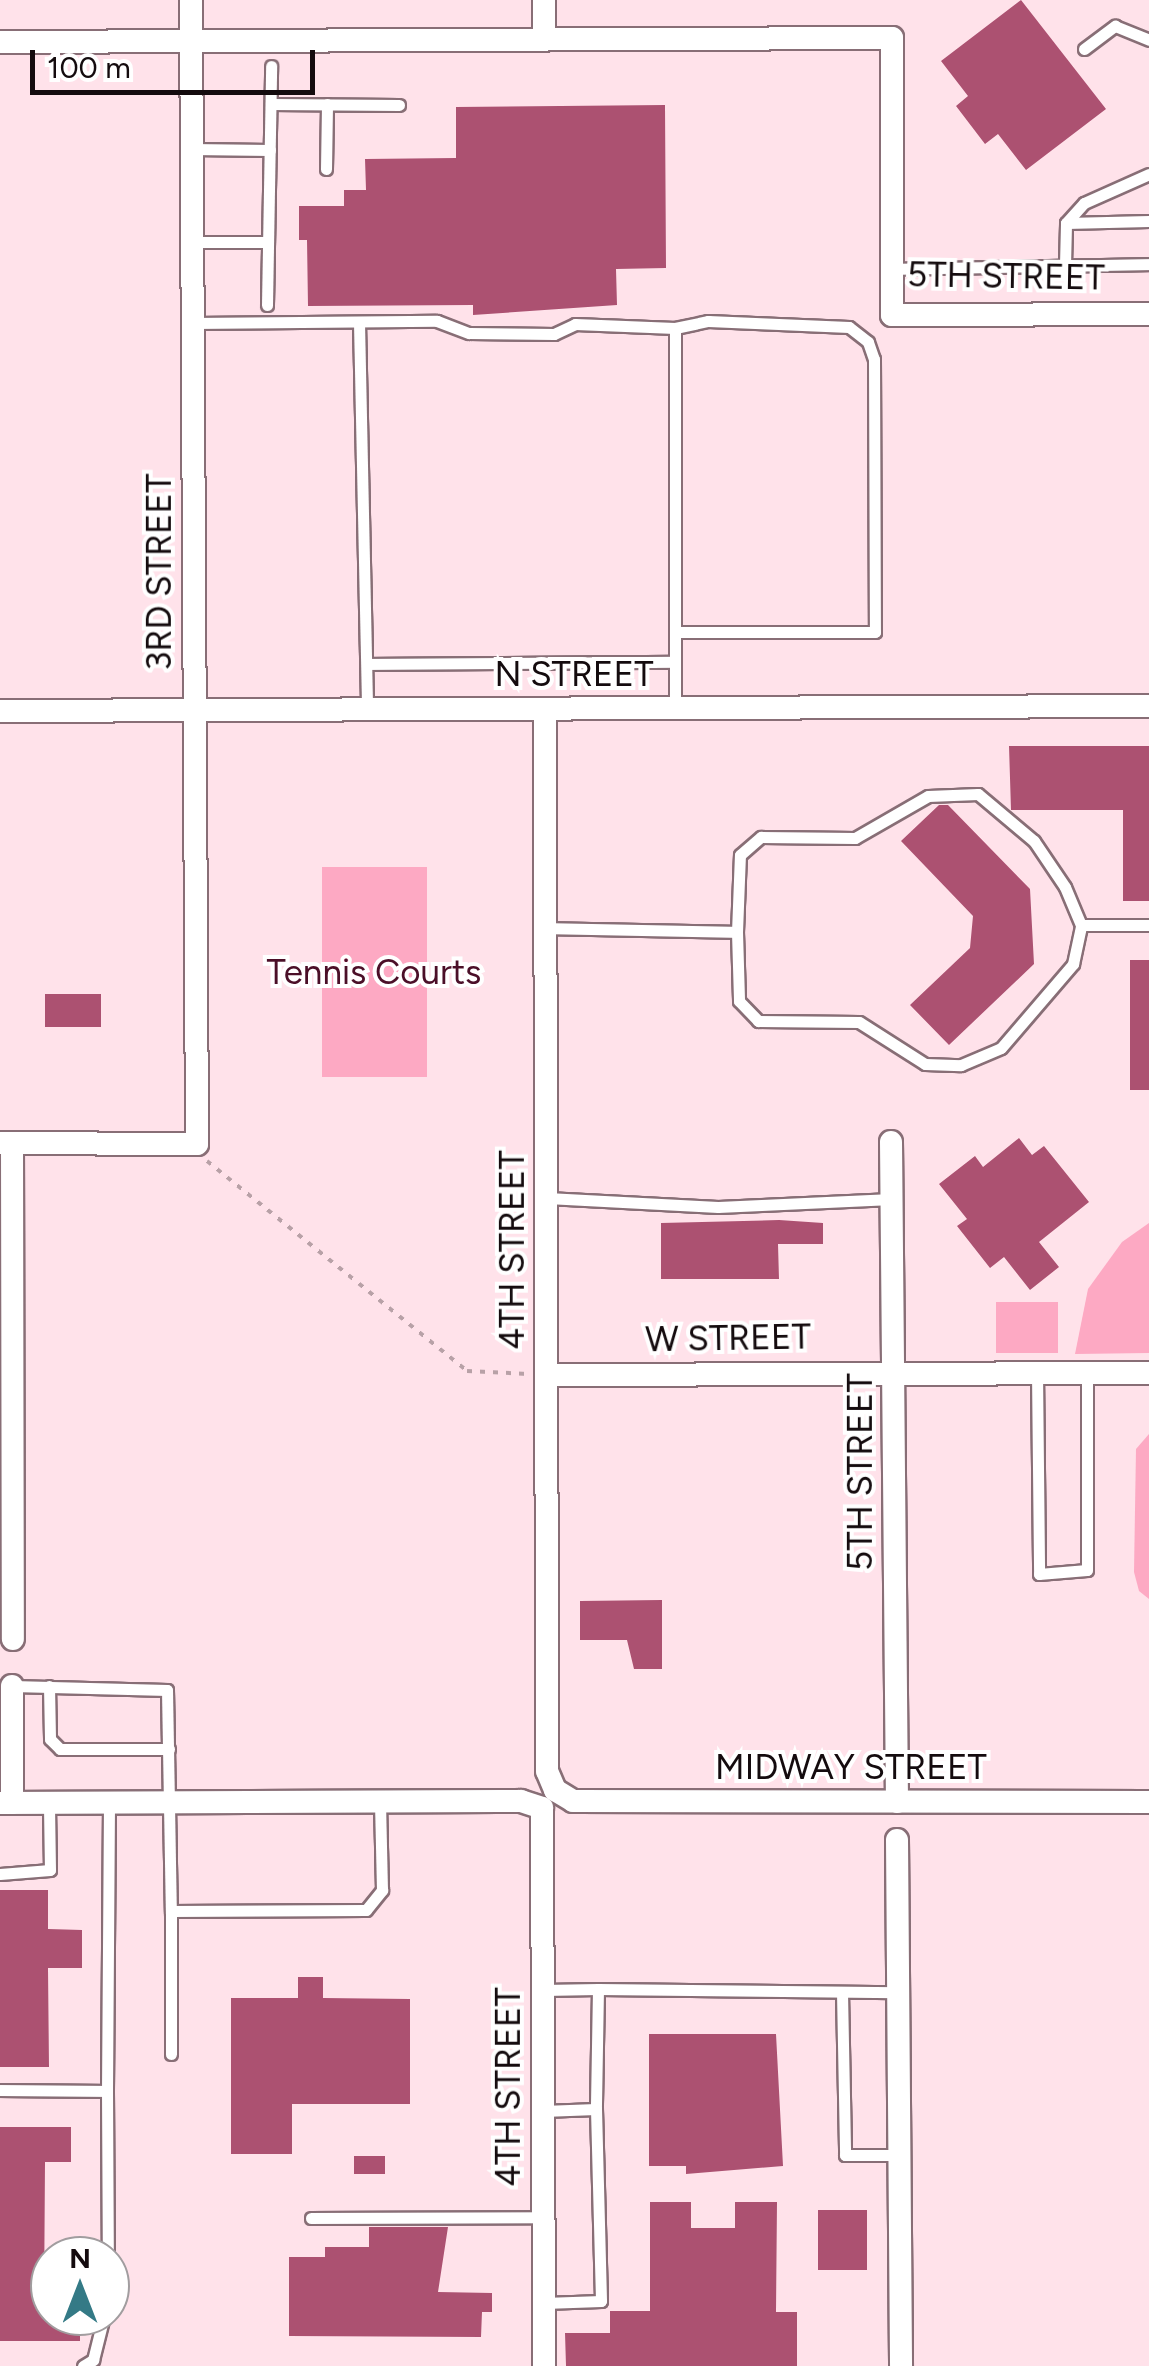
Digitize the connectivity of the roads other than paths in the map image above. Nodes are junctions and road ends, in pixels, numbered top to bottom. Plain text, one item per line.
1 (191, 0) edge
2 (544, 0) edge
3 (544, 40) junction
4 (1149, 40) edge
5 (0, 42) edge
6 (191, 42) junction
7 (1084, 49) dead end
8 (271, 66) dead end
9 (270, 104) junction
10 (327, 104) junction
11 (399, 105) dead end
12 (192, 149) junction
13 (270, 150) junction
14 (326, 168) dead end
15 (1149, 174) edge
16 (1149, 221) edge
17 (1066, 223) junction
18 (192, 242) junction
19 (268, 242) junction
20 (1149, 264) edge
21 (1065, 265) junction
22 (892, 269) junction
23 (266, 305) dead end
24 (1149, 314) edge
25 (359, 322) junction
26 (192, 323) junction
27 (674, 328) junction
28 (674, 632) junction
29 (675, 662) junction
30 (366, 664) junction
31 (1149, 706) edge
32 (675, 708) junction
33 (545, 709) junction
34 (196, 710) junction
35 (366, 710) junction
36 (0, 711) edge
37 (1081, 925) junction
38 (1149, 925) edge
39 (546, 928) junction
40 (737, 932) junction
41 (891, 1142) dead end
42 (6, 1143) edge
43 (547, 1198) junction
44 (892, 1199) junction
45 (895, 1370) junction
46 (1037, 1372) junction
47 (1087, 1372) junction
48 (1149, 1373) edge
49 (548, 1375) junction
50 (13, 1639) dead end
51 (12, 1686) joint
52 (49, 1686) junction
53 (169, 1750) junction
54 (548, 1799) junction
55 (110, 1802) junction
56 (169, 1802) junction
57 (380, 1802) junction
58 (897, 1802) junction
59 (1149, 1802) edge
60 (6, 1803) edge
61 (50, 1803) junction
62 (897, 1840) dead end
63 (0, 1874) edge
64 (170, 1911) junction
65 (598, 1988) junction
66 (542, 1990) junction
67 (842, 1992) junction
68 (898, 1992) junction
69 (171, 2054) dead end
70 (0, 2090) edge
71 (106, 2091) junction
72 (596, 2109) junction
73 (543, 2111) junction
74 (900, 2155) junction
75 (544, 2216) junction
76 (311, 2218) dead end
77 (108, 2236) edge
78 (544, 2302) junction
79 (99, 2336) edge
80 (83, 2366) edge
81 (544, 2366) edge
82 (901, 2366) edge

1 - 6 street, 3RD STREET
2 - 3 street
3 - 6 street
3 - 22 street, 5TH STREET
4 - 7 lane
5 - 6 street
6 - 12 street, 3RD STREET
8 - 9 lane
9 - 10 lane
9 - 13 lane
10 - 11 lane
10 - 14 lane
12 - 13 lane
12 - 18 street, 3RD STREET
13 - 19 lane
15 - 17 lane
16 - 17 lane
17 - 21 lane
18 - 19 lane
18 - 26 street, 3RD STREET
19 - 23 lane
20 - 21 lane
21 - 22 lane
22 - 24 street, 5TH STREET
25 - 26 lane
25 - 27 lane
25 - 30 lane
26 - 34 street, 3RD STREET
27 - 28 lane
27 - 28 lane
28 - 29 lane
29 - 30 lane
29 - 32 lane
30 - 35 lane
31 - 32 street, N STREET
32 - 33 street, N STREET
33 - 35 street, N STREET
33 - 39 street, 4TH STREET
34 - 35 street, N STREET
34 - 36 street, N STREET
34 - 42 street, 3RD STREET
37 - 38 lane
37 - 40 lane
37 - 40 lane
39 - 40 lane
39 - 43 street, 4TH STREET
41 - 44 street, 5TH STREET
42 - 50 street
43 - 44 lane
43 - 49 street, 4TH STREET
44 - 45 street, 5TH STREET
45 - 46 street, W STREET
45 - 49 street, W STREET
45 - 58 street, 5TH STREET
46 - 47 street, W STREET
46 - 47 lane
47 - 48 street, W STREET
49 - 54 street, 4TH STREET
51 - 52 lane
51 - 60 street
52 - 53 lane
52 - 53 lane
53 - 56 lane
54 - 57 street, MIDWAY STREET
54 - 58 street, MIDWAY STREET
54 - 66 street, 4TH STREET
55 - 56 street, MIDWAY STREET
55 - 61 street, MIDWAY STREET
55 - 71 lane
56 - 57 street, MIDWAY STREET
56 - 64 lane
57 - 64 lane
58 - 59 street, MIDWAY STREET
60 - 61 street, MIDWAY STREET
61 - 63 lane
62 - 68 street
64 - 69 lane
65 - 66 lane
65 - 67 lane
65 - 72 lane
66 - 73 street, 4TH STREET
67 - 68 lane
67 - 74 lane
68 - 74 street
70 - 71 lane
71 - 77 lane
72 - 73 lane
72 - 78 lane
73 - 75 street, 4TH STREET
74 - 82 street
75 - 76 lane
75 - 78 street, 4TH STREET
78 - 81 street, 4TH STREET
79 - 80 lane

